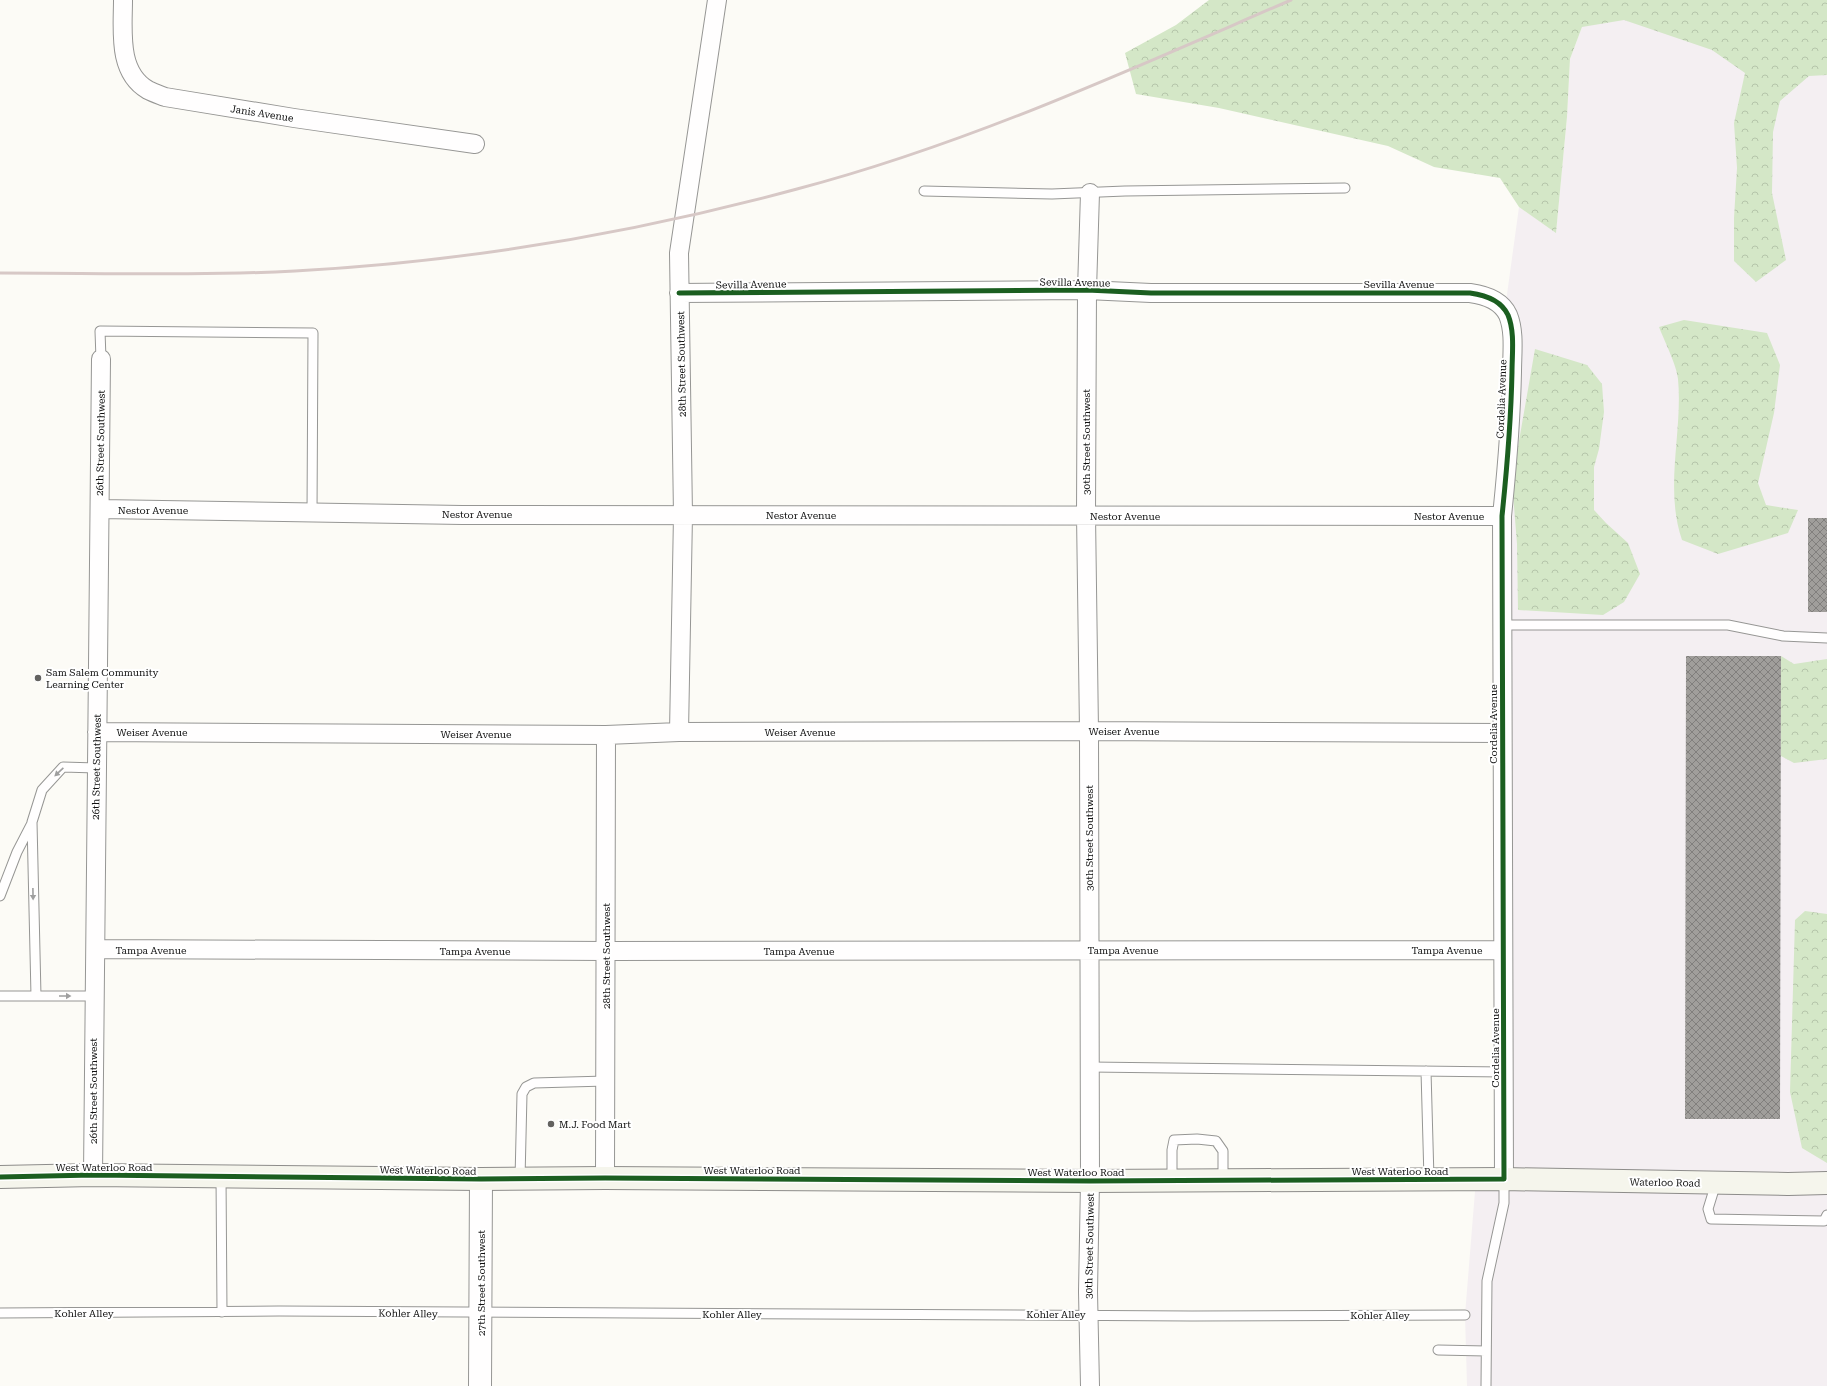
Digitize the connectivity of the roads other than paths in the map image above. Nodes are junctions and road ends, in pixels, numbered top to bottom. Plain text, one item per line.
1 (123, 0) edge
2 (717, 0) edge
3 (475, 144) dead end
4 (1345, 188) dead end
5 (924, 190) dead end
6 (1090, 193) junction
7 (1087, 290) junction
8 (1470, 293) joint
9 (680, 294) junction
10 (101, 359) joint
11 (100, 509) junction
12 (312, 513) junction
13 (683, 515) junction
14 (1086, 516) junction
15 (1502, 516) junction
16 (1502, 625) junction
17 (1827, 638) edge
18 (1089, 731) junction
19 (97, 732) junction
20 (679, 732) junction
21 (1502, 734) junction
22 (606, 735) junction
23 (96, 768) junction
24 (32, 822) junction
25 (0, 896) edge
26 (96, 949) junction
27 (1089, 950) junction
28 (1503, 950) junction
29 (606, 951) junction
30 (0, 996) edge
31 (36, 996) junction
32 (94, 996) junction
33 (1090, 1067) junction
34 (1426, 1071) junction
35 (1504, 1072) junction
36 (606, 1081) junction
37 (93, 1175) junction
38 (221, 1176) junction
39 (0, 1177) edge
40 (606, 1178) junction
41 (481, 1179) junction
42 (520, 1179) junction
43 (1429, 1179) junction
44 (1504, 1179) junction
45 (1090, 1181) junction
46 (1172, 1181) junction
47 (1223, 1181) junction
48 (1716, 1183) junction
49 (1827, 1183) edge
50 (1827, 1215) edge
51 (222, 1312) junction
52 (0, 1313) edge
53 (481, 1314) junction
54 (1088, 1314) junction
55 (1465, 1315) dead end
56 (1438, 1350) dead end
57 (1486, 1351) junction
58 (480, 1386) edge
59 (1090, 1386) edge
60 (1486, 1386) edge

1 - 3 street, Janis Avenue
2 - 9 street, 28th Street Southwest
4 - 6 lane
5 - 6 lane
6 - 7 street, 30th Street Southwest
7 - 8 street, Sevilla Avenue
7 - 9 street, Sevilla Avenue
7 - 14 street, 30th Street Southwest
8 - 15 street, Cordelia Avenue
9 - 13 street, 28th Street Southwest
10 - 11 street, 26th Street Southwest
10 - 12 lane
11 - 12 street, Nestor Avenue
11 - 19 street, 26th Street Southwest
12 - 13 street, Nestor Avenue
13 - 14 street, Nestor Avenue
13 - 20 street, 28th Street Southwest
14 - 15 street, Nestor Avenue
14 - 18 street, 30th Street Southwest
15 - 16 street, Cordelia Avenue
16 - 17 lane
16 - 21 street, Cordelia Avenue
18 - 20 street, Weiser Avenue
18 - 21 street, Weiser Avenue
18 - 27 street, 30th Street Southwest
19 - 22 street, Weiser Avenue
19 - 23 street, 26th Street Southwest
20 - 22 street, Weiser Avenue
21 - 28 street, Cordelia Avenue
22 - 29 street, 28th Street Southwest
23 -> 24 lane
23 - 26 street, 26th Street Southwest
24 - 25 lane
24 -> 31 lane
26 - 29 street, Tampa Avenue
26 - 32 street, 26th Street Southwest
27 - 28 street, Tampa Avenue
27 - 29 street, Tampa Avenue
27 - 33 street, 30th Street Southwest
28 - 35 street, Cordelia Avenue
29 - 36 street, 28th Street Southwest
30 - 31 lane
31 -> 32 lane
32 - 37 street, 26th Street Southwest
33 - 34 lane
33 - 45 street, 30th Street Southwest
34 - 35 lane
34 - 43 lane
35 - 44 street, Cordelia Avenue
36 - 40 street, 28th Street Southwest
36 - 42 lane
37 - 38 main road, West Waterloo Road
37 - 39 main road, West Waterloo Road
38 - 41 main road, West Waterloo Road
38 - 51 lane
40 - 42 main road, West Waterloo Road
40 - 45 main road, West Waterloo Road
41 - 42 main road, West Waterloo Road
41 - 53 street, 27th Street Southwest
43 - 44 main road, West Waterloo Road
43 - 47 main road, West Waterloo Road
44 - 48 main road, Waterloo Road
44 - 57 lane
45 - 46 main road, West Waterloo Road
45 - 54 street, 30th Street Southwest
46 - 47 main road, West Waterloo Road
46 - 47 lane
48 - 49 main road, Waterloo Road
48 - 50 lane
51 - 52 lane, Kohler Alley
51 - 53 lane, Kohler Alley
53 - 54 lane, Kohler Alley
53 - 58 street, 27th Street Southwest
54 - 55 lane, Kohler Alley
54 - 59 street, 30th Street Southwest
56 - 57 lane
57 - 60 lane

